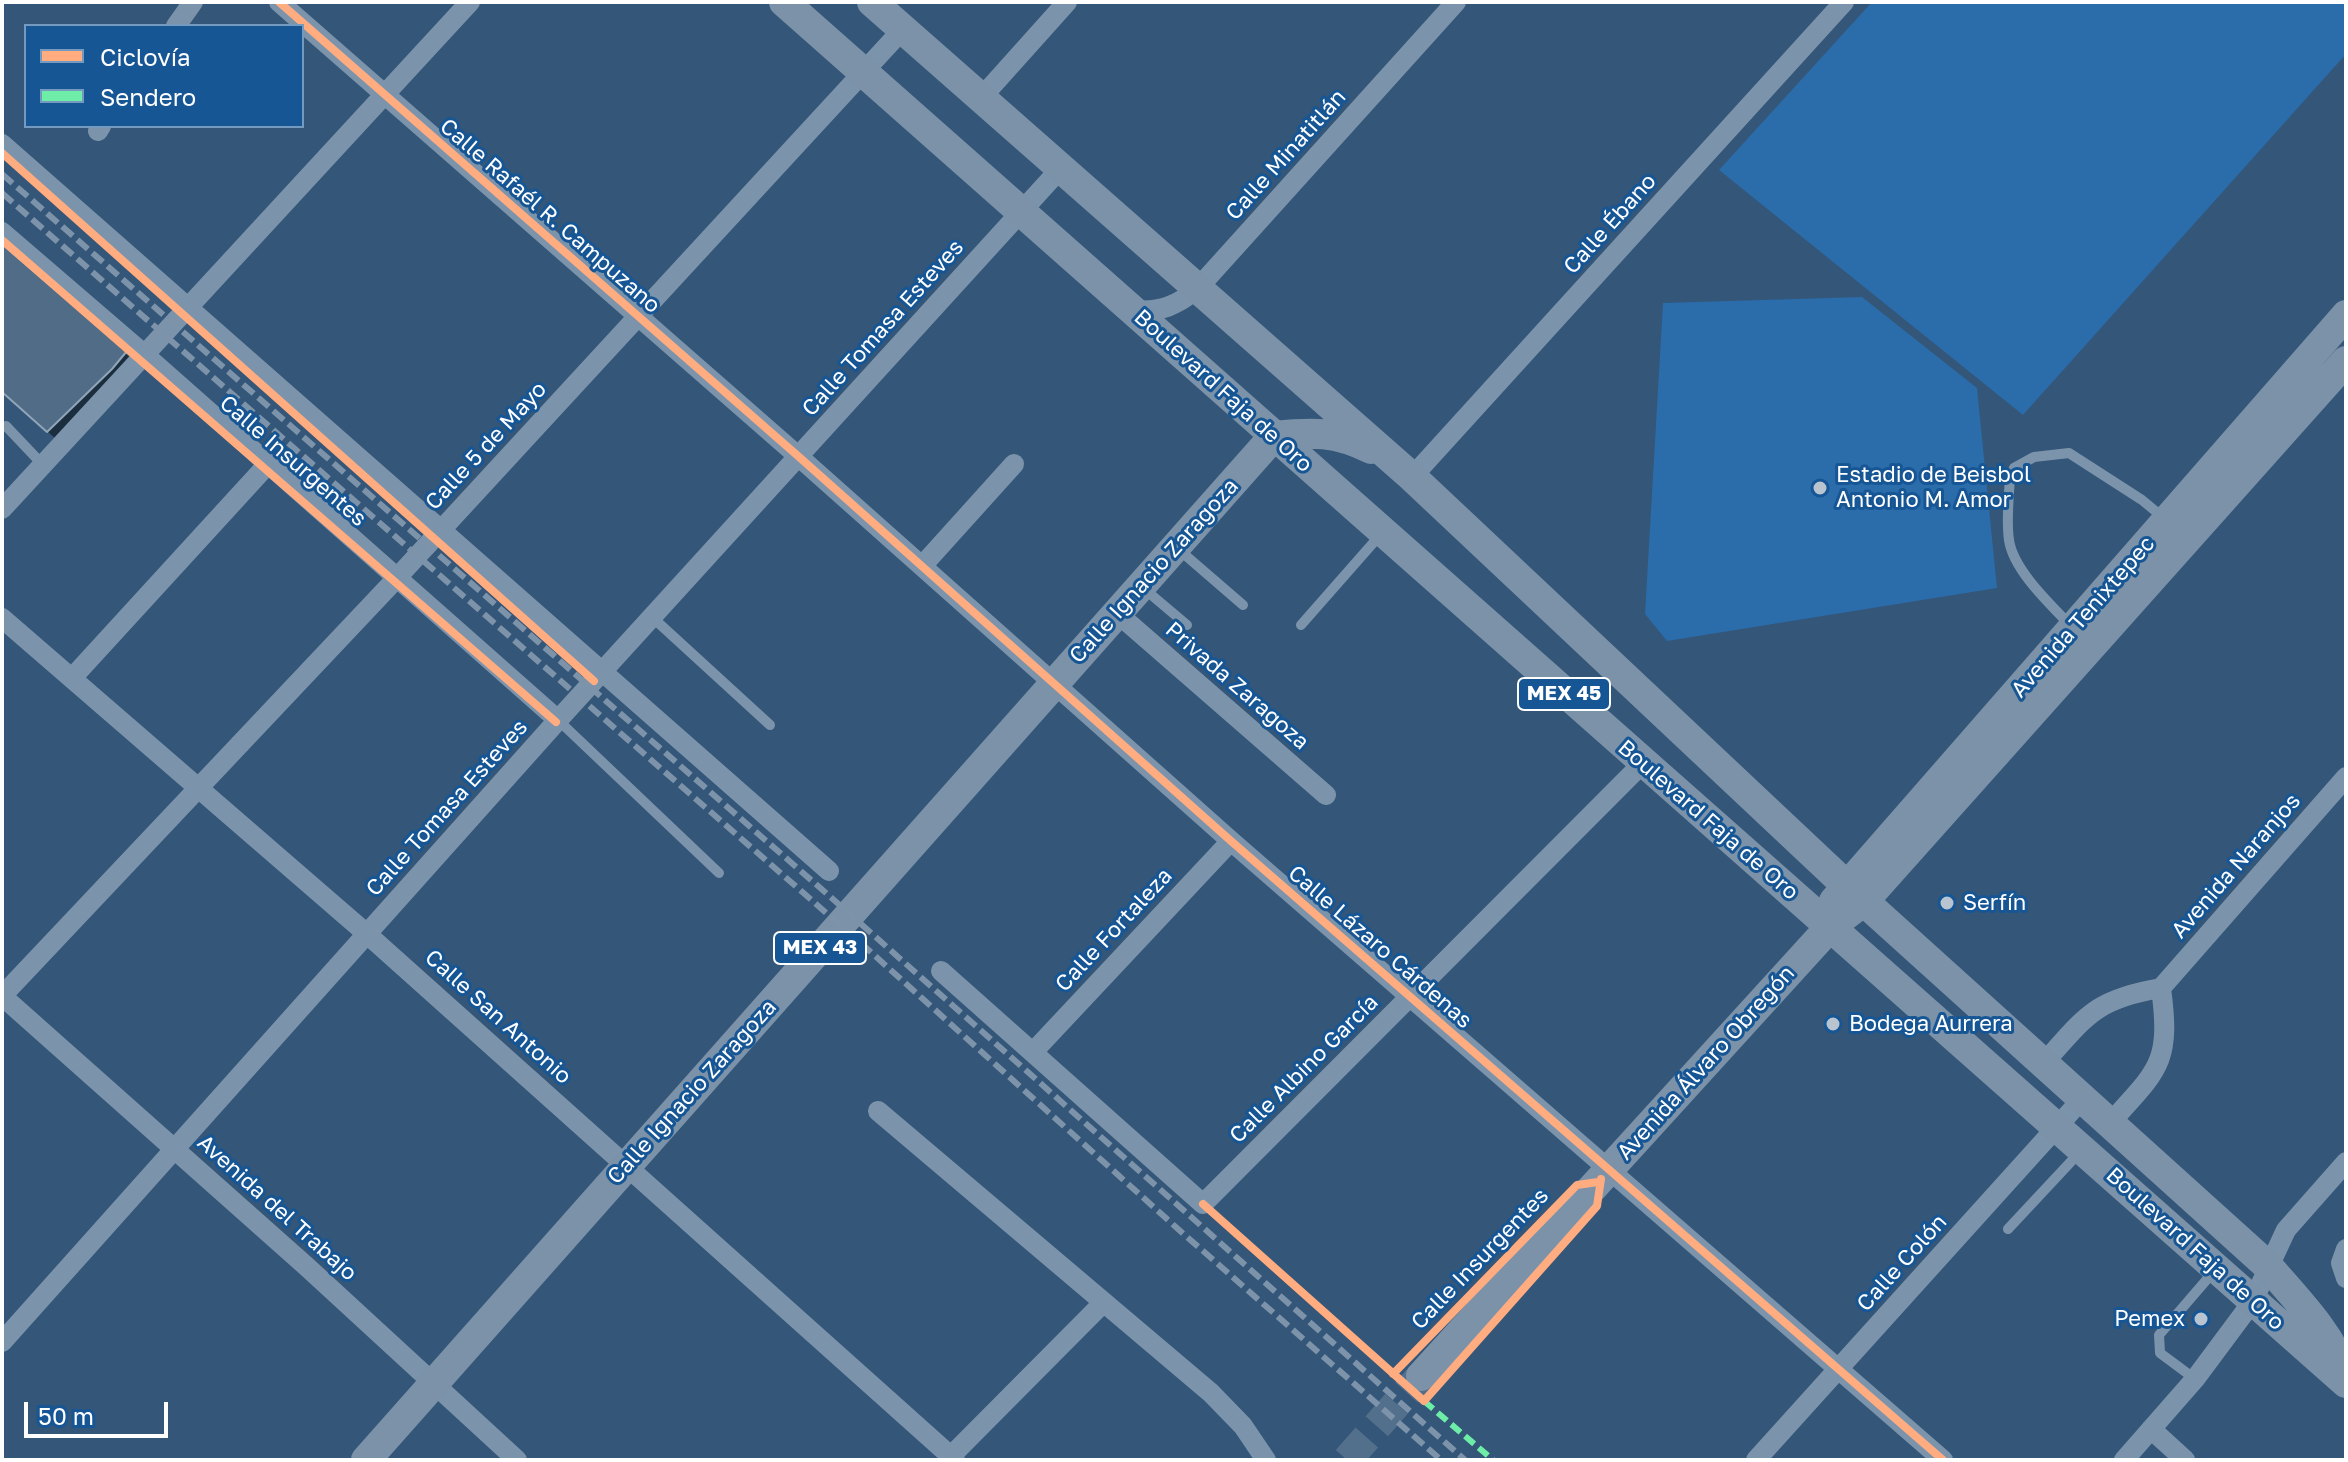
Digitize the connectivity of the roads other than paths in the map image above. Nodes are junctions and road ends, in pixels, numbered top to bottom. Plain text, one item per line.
1 (193, 2) edge
2 (279, 2) edge
3 (470, 2) edge
4 (784, 2) edge
5 (872, 2) edge
6 (1067, 2) edge
7 (1456, 2) edge
8 (1844, 2) edge
9 (177, 24) edge
10 (304, 24) edge
11 (304, 24) edge
12 (903, 29) junction
13 (864, 72) junction
14 (383, 95) junction
15 (981, 98) junction
16 (2, 144) edge
17 (1061, 168) junction
18 (1021, 212) junction
19 (2, 232) edge
20 (1198, 288) junction
21 (188, 308) junction
22 (1134, 310) junction
23 (2346, 315) edge
24 (638, 316) junction
25 (145, 355) junction
26 (2340, 357) edge
27 (2, 427) edge
28 (1274, 436) junction
29 (798, 456) junction
30 (268, 464) junction
31 (1014, 464) dead end
32 (43, 465) junction
33 (1412, 477) junction
34 (2, 509) edge
35 (2167, 521) junction
36 (440, 531) junction
37 (1382, 532) junction
38 (1175, 547) junction
39 (922, 566) junction
40 (397, 577) junction
41 (1141, 585) junction
42 (1243, 605) dead end
43 (2108, 608) junction
44 (1117, 613) junction
45 (652, 617) junction
46 (2, 618) edge
47 (1187, 625) dead end
48 (1301, 625) dead end
49 (2073, 628) junction
50 (601, 673) junction
51 (72, 678) junction
52 (1054, 684) junction
53 (558, 720) junction
54 (770, 725) dead end
55 (1643, 763) junction
56 (2346, 777) edge
57 (198, 788) junction
58 (1326, 795) dead end
59 (1231, 841) junction
60 (829, 871) dead end
61 (719, 873) dead end
62 (1856, 894) junction
63 (1824, 922) junction
64 (367, 934) junction
65 (941, 971) dead end
66 (2161, 988) junction
67 (2, 995) edge
68 (1410, 997) junction
69 (1033, 1052) junction
70 (2043, 1064) junction
71 (2083, 1098) junction
72 (878, 1111) dead end
73 (2110, 1123) junction
74 (2058, 1126) junction
75 (175, 1148) junction
76 (2083, 1149) junction
77 (2346, 1162) edge
78 (628, 1164) junction
79 (1609, 1170) junction
80 (2008, 1229) dead end
81 (2346, 1249) edge
82 (2268, 1266) junction
83 (2216, 1268) junction
84 (2346, 1278) edge
85 (2253, 1301) junction
86 (1104, 1302) junction
87 (2, 1342) edge
88 (1838, 1369) junction
89 (1421, 1376) tunnel mouth
90 (2195, 1379) junction
91 (2346, 1380) edge
92 (434, 1383) junction
93 (2151, 1429) junction
94 (951, 1459) edge
95 (366, 1460) edge
96 (517, 1460) edge
97 (1266, 1460) edge
98 (1756, 1460) edge
99 (1943, 1460) edge
100 (2124, 1460) edge
101 (2185, 1460) edge

1 - 9 street
2 - 10 street, Calle Rafaél R. Campuzano
3 - 14 street
4 - 13 main road, Boulevard Faja de Oro / MEX 45
5 - 12 main road, Boulevard Faja de Oro / MEX 45
6 - 15 street
7 - 20 street, Calle Minatitlán
8 - 33 street, Calle Ébano
11 - 14 street, Calle Rafaél R. Campuzano
12 - 13 street, Calle 5 de Mayo
12 - 15 main road, Boulevard Faja de Oro / MEX 45
13 - 18 main road, Boulevard Faja de Oro / MEX 45
13 - 24 street, Calle 5 de Mayo
14 - 21 street
14 - 24 street, Calle Rafaél R. Campuzano
15 - 17 main road, Boulevard Faja de Oro / MEX 45
16 - 21 street, Calle Insurgentes
17 - 18 street, Calle Tomasa Esteves
17 - 20 main road, Boulevard Faja de Oro / MEX 45
18 - 22 main road, Boulevard Faja de Oro / MEX 45
18 - 29 street, Calle Tomasa Esteves
19 - 25 street, Calle Insurgentes
20 - 22 street, Calle Minatitlán
20 - 33 main road, Boulevard Faja de Oro / MEX 45
21 - 25 street
21 - 36 street, Calle Insurgentes
22 - 28 main road, Boulevard Faja de Oro / MEX 45
23 - 26 main road, Avenida Tenixtepec
24 - 29 street, Calle Rafaél R. Campuzano
24 - 36 street, Calle 5 de Mayo
25 - 30 street, Calle Insurgentes
25 - 32 street
26 - 35 main road, Avenida Tenixtepec
26 - 43 main road, Avenida Tenixtepec
27 - 32 lane
28 - 33 main road
28 - 37 main road, Boulevard Faja de Oro / MEX 45
28 - 38 main road, Calle Ignacio Zaragoza / MEX 43
29 - 39 street, Calle Lázaro Cárdenas
29 - 45 street, Calle Tomasa Esteves
30 - 40 street, Calle Insurgentes
30 - 51 street
31 - 39 street
32 - 34 street
33 - 62 main road, Boulevard Faja de Oro / MEX 45
35 - 43 main road, Avenida Tenixtepec
35 - 49 lane
36 - 40 street, Calle 5 de Mayo
36 - 50 street, Calle Insurgentes
37 - 48 lane
37 - 55 main road, Boulevard Faja de Oro / MEX 45
38 - 41 main road, Calle Ignacio Zaragoza / MEX 43
38 - 42 lane
39 - 52 street, Calle Lázaro Cárdenas
40 - 53 street, Calle Insurgentes
40 - 57 street, Calle 5 de Mayo
41 - 44 main road, Calle Ignacio Zaragoza / MEX 43
41 - 47 lane
43 - 49 main road, Avenida Tenixtepec
43 - 62 main road, Avenida Tenixtepec
44 - 52 main road, Calle Ignacio Zaragoza / MEX 43
44 - 58 street, Privada Zaragoza
45 - 50 street, Calle Tomasa Esteves
45 - 54 lane
46 - 51 street, Calle San Antonio
49 - 62 main road, Avenida Tenixtepec
50 - 53 street, Calle Tomasa Esteves
50 - 60 street, Calle Insurgentes
51 - 57 street, Calle San Antonio
52 - 59 street, Calle Lázaro Cárdenas
52 - 78 main road, Calle Ignacio Zaragoza / MEX 43
53 - 61 lane
53 - 64 street, Calle Tomasa Esteves
55 - 63 main road, Boulevard Faja de Oro / MEX 45
55 - 68 street, Calle Albino García
56 - 66 street, Avenida Naranjos
57 - 64 street, Calle San Antonio
57 - 67 street, Calle 5 de Mayo
59 - 68 street, Calle Lázaro Cárdenas
59 - 69 street, Calle Fortaleza
62 - 63 main road, Avenida Tenixtepec
62 - 70 main road, Boulevard Faja de Oro / MEX 45
63 - 74 main road, Boulevard Faja de Oro / MEX 45
63 - 79 main road, Avenida Álvaro Obregón
64 - 75 street, Calle Tomasa Esteves
64 - 78 street, Calle San Antonio
65 - 69 street
66 - 70 street
66 - 73 street
67 - 75 street, Avenida del Trabajo
68 - 69 street, Calle Albino García
68 - 79 street, Calle Lázaro Cárdenas
70 - 71 main road, Boulevard Faja de Oro / MEX 45
71 - 73 main road, Boulevard Faja de Oro / MEX 45
71 - 74 street, Calle Colón
72 - 86 street
73 - 82 main road, Boulevard Faja de Oro / MEX 45
74 - 76 main road, Boulevard Faja de Oro / MEX 45
74 - 88 street, Calle Colón
75 - 87 street, Calle Tomasa Esteves
75 - 92 street, Avenida del Trabajo
76 - 80 lane
76 - 83 main road, Boulevard Faja de Oro / MEX 45
77 - 82 street
78 - 92 main road, Calle Ignacio Zaragoza / MEX 43
78 - 94 street, Calle San Antonio
79 - 88 street, Calle Lázaro Cárdenas
79 - 89 main road, Avenida Álvaro Obregón
81 - 84 street
82 - 85 street
82 - 91 main road, Boulevard Faja de Oro / MEX 45
83 - 85 main road, Boulevard Faja de Oro / MEX 45
83 - 90 lane
85 - 90 street
85 - 91 main road, Boulevard Faja de Oro / MEX 45
86 - 94 street
86 - 97 street
88 - 98 street, Calle Colón
88 - 99 street, Calle Lázaro Cárdenas
90 - 93 street
92 - 95 main road, Calle Ignacio Zaragoza / MEX 43
92 - 96 street, Avenida del Trabajo
93 - 100 street
93 - 101 street

